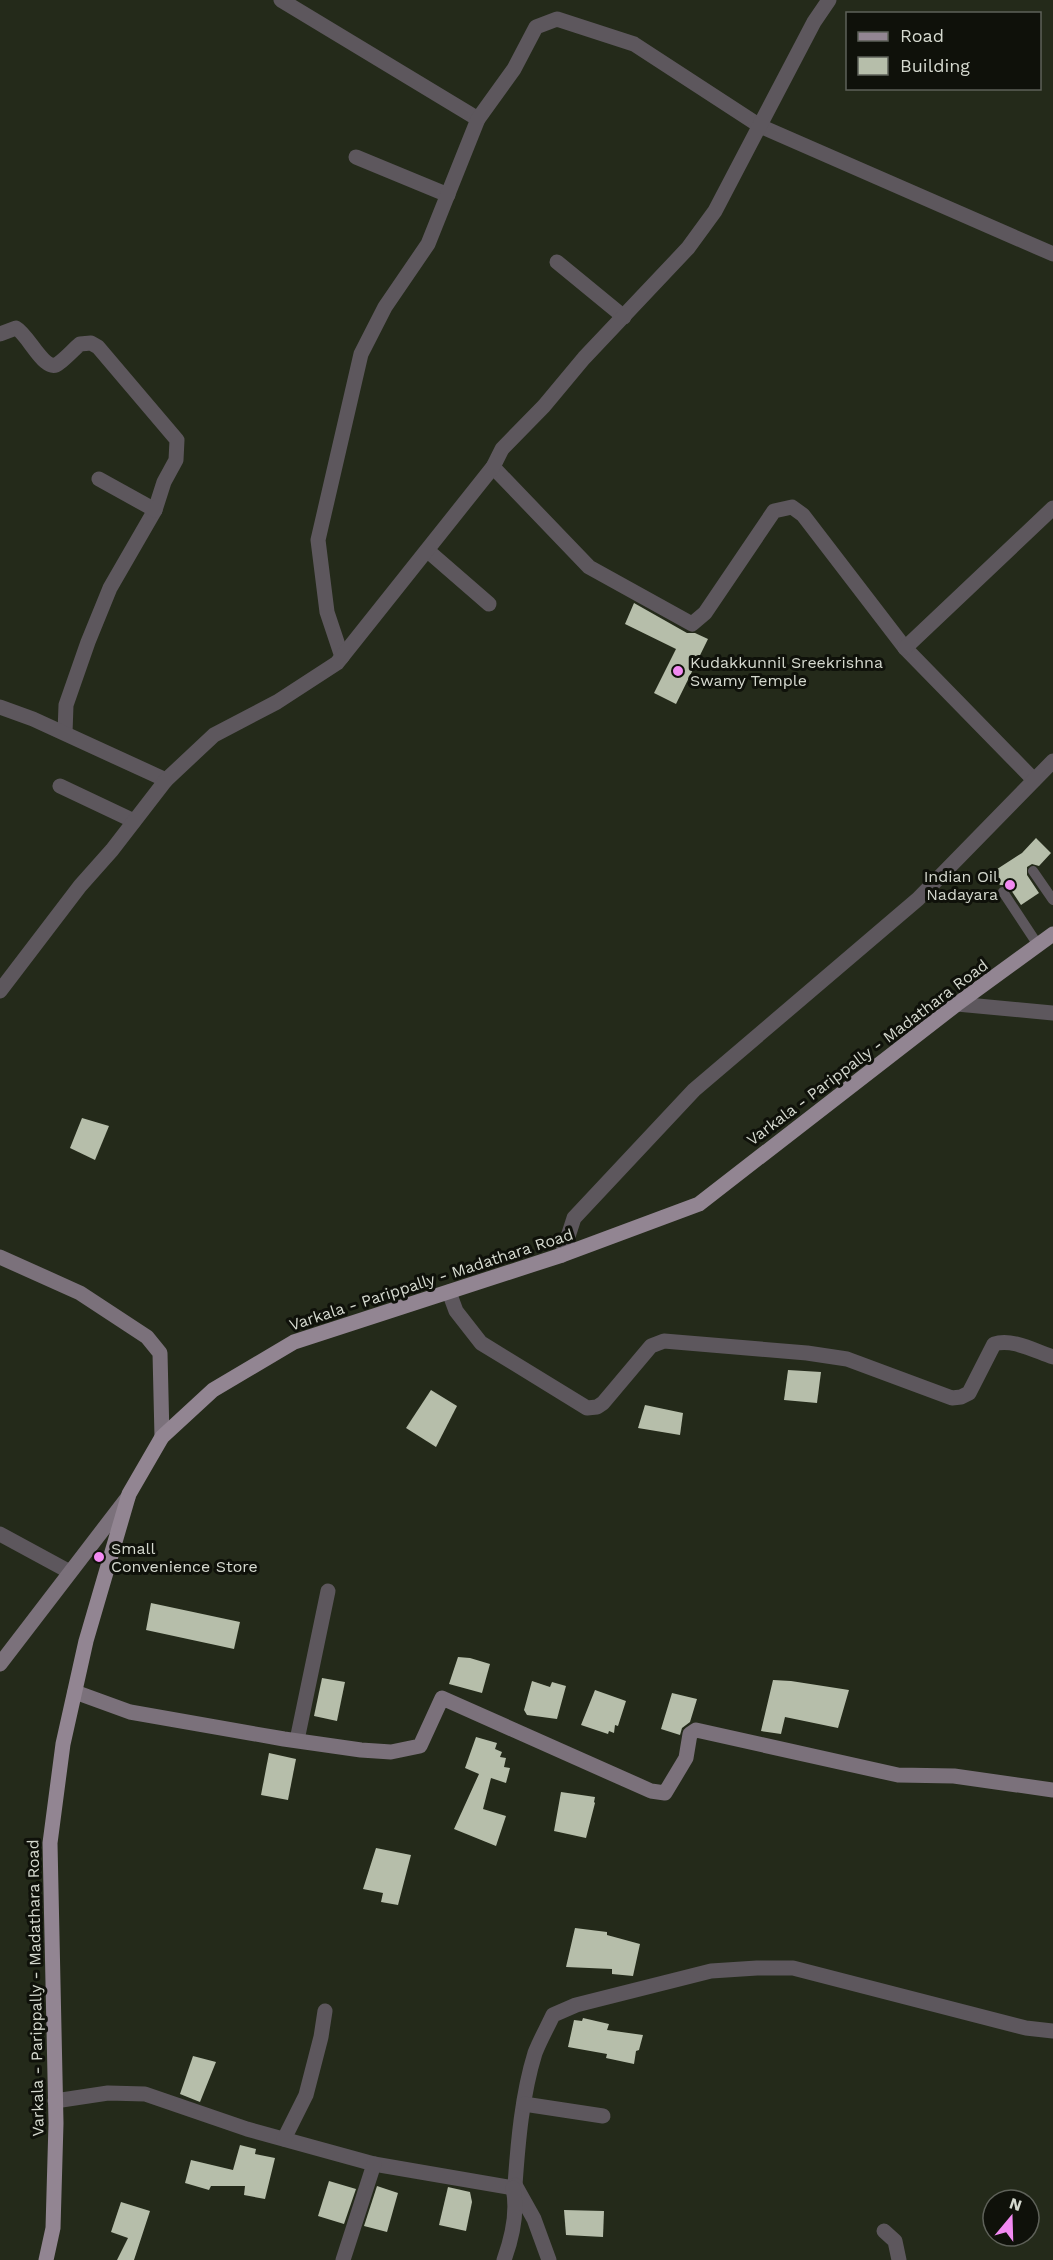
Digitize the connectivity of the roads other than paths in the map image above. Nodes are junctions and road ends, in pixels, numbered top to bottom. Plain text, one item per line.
1 (281, 0) edge
2 (829, 0) edge
3 (478, 119) junction
4 (760, 126) junction
5 (356, 157) dead end
6 (448, 195) junction
7 (1053, 254) edge
8 (557, 262) dead end
9 (624, 317) junction
10 (0, 334) edge
11 (493, 467) junction
12 (99, 479) dead end
13 (1053, 508) edge
14 (155, 510) junction
15 (428, 551) junction
16 (489, 603) dead end
17 (904, 648) junction
18 (342, 657) junction
19 (0, 707) edge
20 (65, 733) junction
21 (1053, 761) edge
22 (166, 780) junction
23 (1034, 780) junction
24 (60, 786) dead end
25 (134, 822) junction
26 (1033, 871) dead end
27 (1003, 892) dead end
28 (1053, 900) edge
29 (1053, 934) edge
30 (1038, 945) junction
31 (0, 992) edge
32 (957, 1004) junction
33 (1053, 1013) edge
34 (562, 1255) junction
35 (0, 1257) edge
36 (448, 1292) junction
37 (1053, 1357) edge
38 (162, 1437) junction
39 (129, 1494) junction
40 (0, 1534) edge
41 (70, 1572) junction
42 (328, 1592) dead end
43 (0, 1664) edge
44 (75, 1692) junction
45 (297, 1740) junction
46 (1053, 1790) edge
47 (325, 2011) dead end
48 (1053, 2031) edge
49 (56, 2101) junction
50 (524, 2104) junction
51 (603, 2116) dead end
52 (284, 2139) junction
53 (374, 2164) junction
54 (514, 2187) junction
55 (884, 2232) dead end
56 (46, 2260) edge
57 (343, 2260) edge
58 (504, 2260) edge
59 (549, 2260) edge
60 (899, 2260) edge

1 - 3 street
2 - 4 street
3 - 4 street
3 - 6 street
4 - 7 street
4 - 9 street
5 - 6 street
6 - 18 street
8 - 9 street
9 - 11 street
10 - 14 street
11 - 15 street
11 - 17 street
12 - 14 street
13 - 17 street
14 - 20 street
15 - 16 street
15 - 18 street
17 - 23 street
18 - 22 street
19 - 20 street
20 - 22 street
21 - 23 street
22 - 25 street
23 - 34 street
24 - 25 street
25 - 31 street
26 - 28 lane
27 - 30 lane
29 - 30 main road, Varkala - Parippally - Madathara Road
30 - 32 main road, Varkala - Parippally - Madathara Road
32 - 33 street
32 - 34 main road, Varkala - Parippally - Madathara Road
34 - 36 main road, Varkala - Parippally - Madathara Road
35 - 38 main road
36 - 37 street
36 - 38 main road, Varkala - Parippally - Madathara Road
38 - 39 main road, Varkala - Parippally - Madathara Road
39 - 41 main road
39 - 44 main road, Varkala - Parippally - Madathara Road
40 - 41 street
41 - 43 main road
42 - 45 street
44 - 45 main road
44 - 49 main road, Varkala - Parippally - Madathara Road
45 - 46 main road
47 - 52 street
48 - 50 street
49 - 52 street
49 - 56 main road, Varkala - Parippally - Madathara Road
50 - 51 street
50 - 54 street
52 - 53 street
53 - 54 street
53 - 57 street
54 - 58 street
54 - 59 street
55 - 60 street

